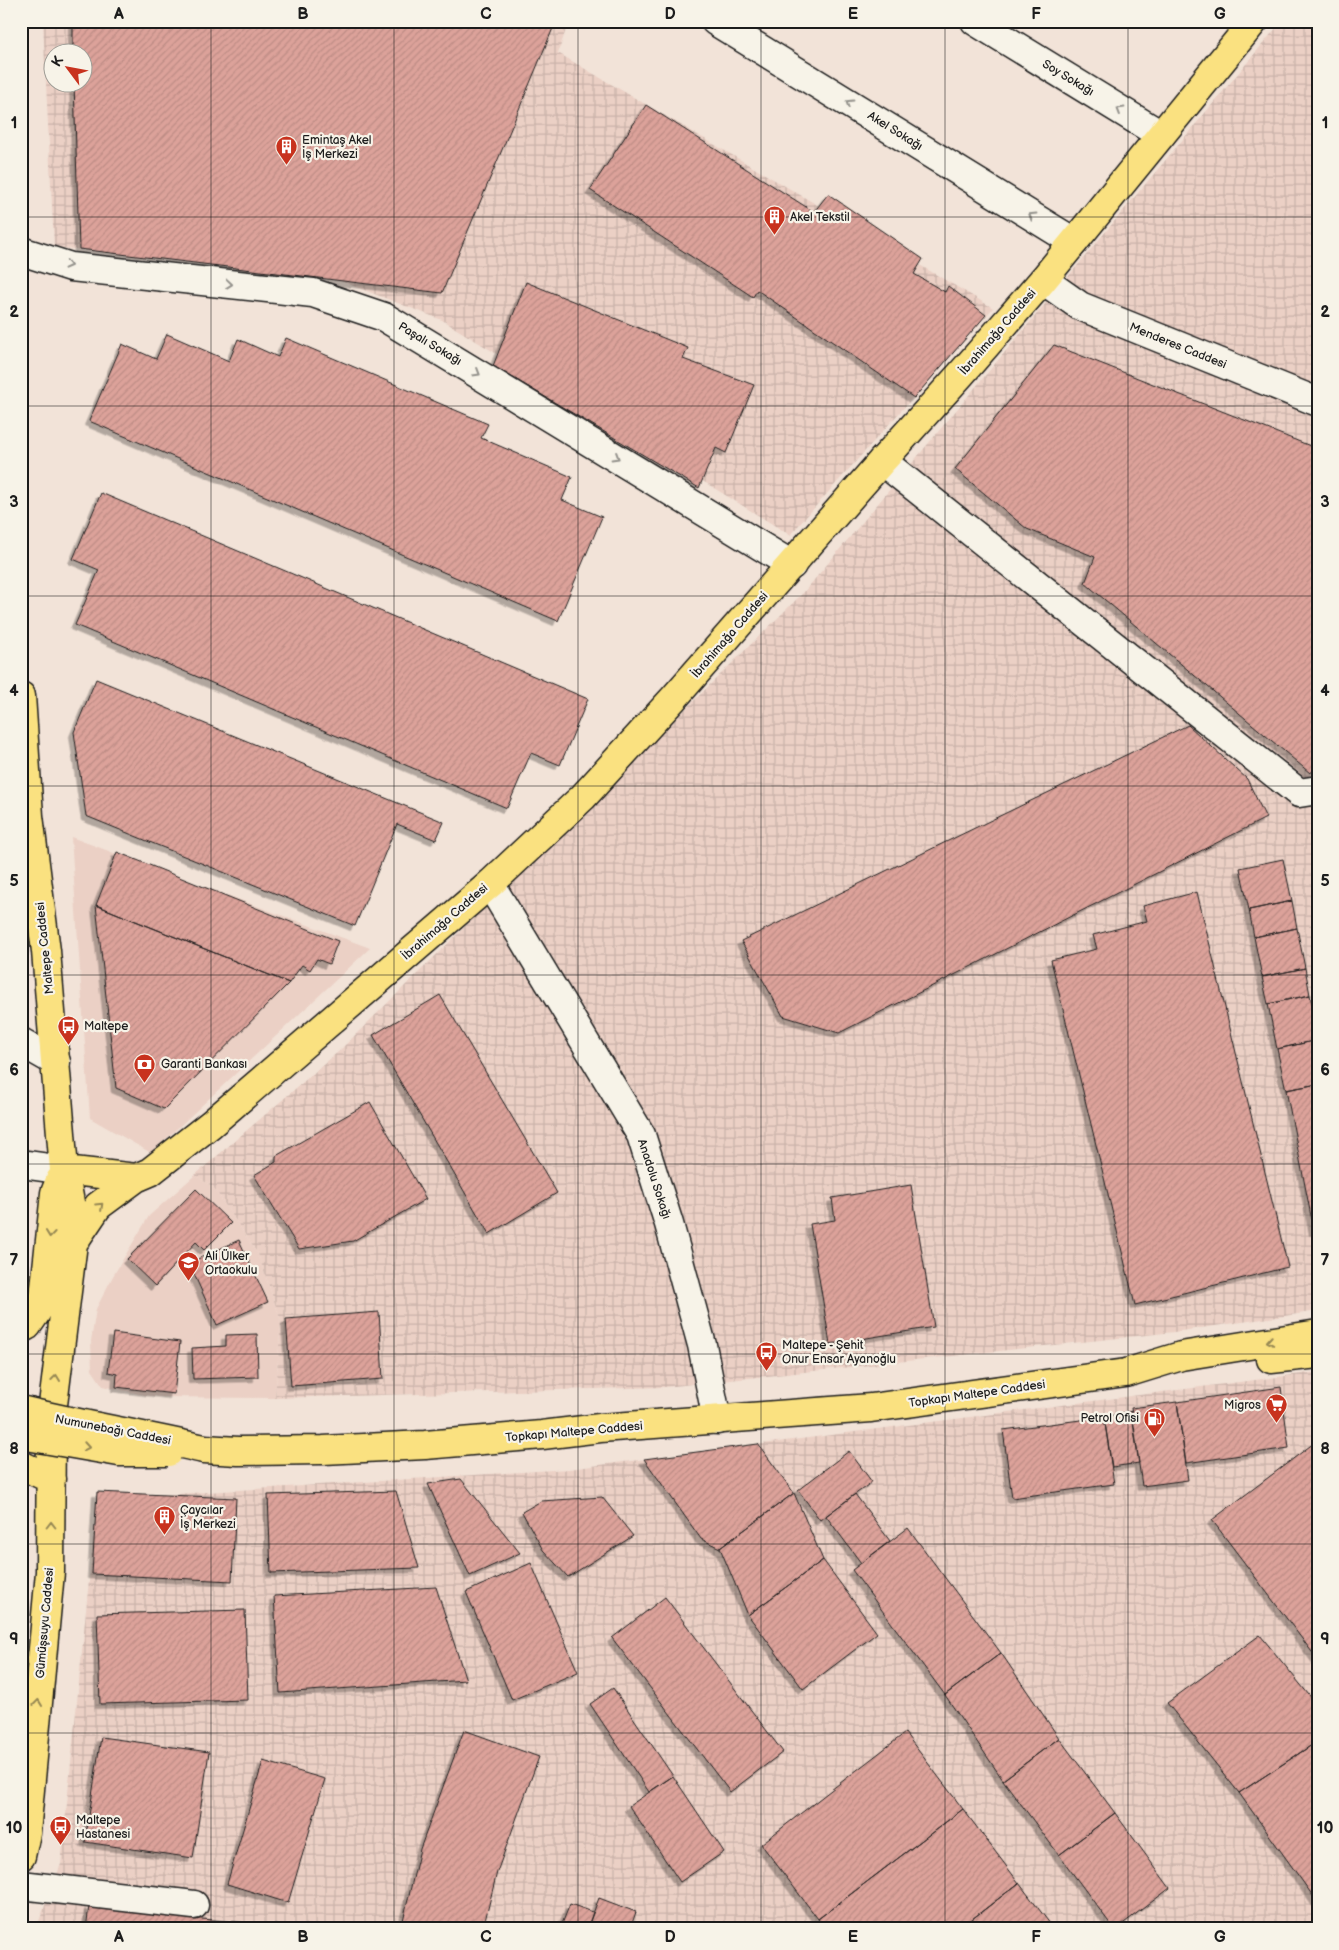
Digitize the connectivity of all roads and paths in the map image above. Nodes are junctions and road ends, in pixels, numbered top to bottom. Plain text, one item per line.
1 (715, 21) edge
2 (975, 21) edge
3 (1253, 21) edge
4 (1161, 135) junction
5 (1074, 242) junction
6 (21, 251) edge
7 (1043, 280) junction
8 (1318, 402) edge
9 (882, 461) junction
10 (792, 565) junction
11 (21, 696) edge
12 (22, 743) edge
13 (1318, 790) edge
14 (490, 884) junction
15 (21, 1042) edge
16 (56, 1062) junction
17 (21, 1164) edge
18 (64, 1170) junction
19 (136, 1178) junction
20 (74, 1243) junction
21 (21, 1328) edge
22 (1318, 1334) edge
23 (1318, 1354) edge
24 (1126, 1373) junction
25 (21, 1410) edge
26 (717, 1420) junction
27 (21, 1435) edge
28 (204, 1449) junction
29 (21, 1464) edge
30 (51, 1478) junction
31 (21, 1856) edge
32 (21, 1885) edge
33 (194, 1905) dead end

5 -> 1 street, Akel Sokağı
4 -> 2 street, Soy Sokağı
3 - 4 main road, İbrahimağa Caddesi
4 - 5 main road, İbrahimağa Caddesi
5 - 7 main road, İbrahimağa Caddesi
6 -> 10 street, Paşalı Sokağı
7 - 8 street, Menderes Caddesi
7 - 9 main road, İbrahimağa Caddesi
9 - 10 main road, İbrahimağa Caddesi
9 - 13 street
10 - 14 main road, İbrahimağa Caddesi
11 - 12 main road, Maltepe Caddesi
12 - 16 main road, Maltepe Caddesi
14 - 19 main road, İbrahimağa Caddesi
14 - 26 street, Anadolu Sokağı
15 - 16 street
16 - 18 main road, Maltepe Caddesi
17 - 18 street
18 - 19 main road
18 - 20 main road, Maltepe Caddesi
18 -> 21 main road
20 -> 19 main road, İbrahimağa Caddesi
30 -> 20 main road, Gümüşsuyu Caddesi
22 -> 24 main road, Topkapı Maltepe Caddesi
23 - 24 main road, Topkapı Maltepe Caddesi
24 - 26 main road, Topkapı Maltepe Caddesi
25 - 28 main road, Numunebağı Caddesi, bridge
25 - 30 main road
26 - 28 main road, Topkapı Maltepe Caddesi
27 -> 28 main road, Topkapı Maltepe Caddesi, bridge
29 - 30 main road
31 -> 30 main road, Gümüşsuyu Caddesi
32 - 33 street

